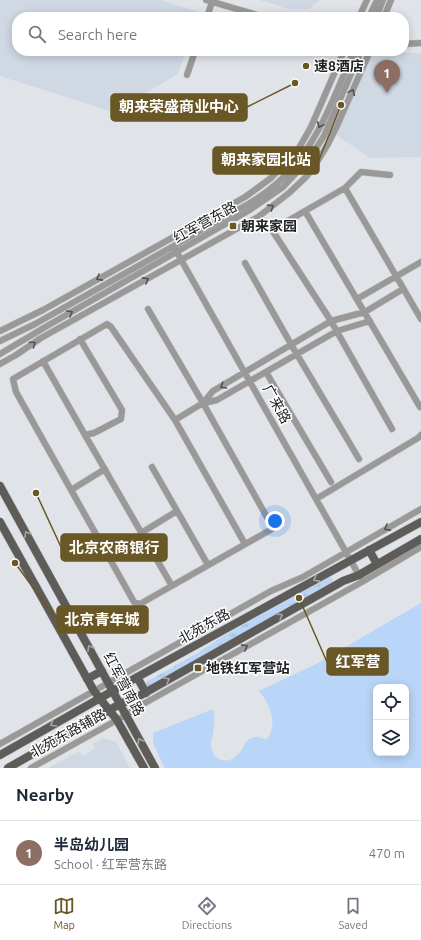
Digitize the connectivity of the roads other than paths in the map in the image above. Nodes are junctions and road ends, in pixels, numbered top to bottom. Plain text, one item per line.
1 (367, 0) edge
2 (377, 0) edge
3 (383, 0) edge
4 (391, 0) edge
5 (209, 1) edge
6 (207, 12) edge
7 (247, 12) edge
8 (361, 12) edge
9 (371, 12) edge
10 (378, 12) edge
11 (386, 12) edge
12 (409, 44) edge
13 (421, 44) edge
14 (193, 56) edge
15 (342, 56) edge
16 (352, 56) edge
17 (359, 56) edge
18 (368, 56) edge
19 (187, 75) dead end
20 (390, 175) dead end
21 (344, 188) junction
22 (305, 211) junction
23 (170, 239) junction
24 (175, 248) junction
25 (182, 260) junction
26 (421, 262) edge
27 (245, 263) dead end
28 (396, 277) junction
29 (403, 289) junction
30 (357, 299) junction
31 (148, 309) dead end
32 (364, 312) junction
33 (421, 319) edge
34 (331, 321) junction
35 (370, 321) junction
36 (0, 331) edge
37 (337, 331) junction
38 (80, 339) junction
39 (0, 341) edge
40 (292, 346) junction
41 (0, 354) edge
42 (297, 354) junction
43 (43, 361) junction
44 (0, 364) edge
45 (266, 372) junction
46 (245, 373) junction
47 (250, 381) junction
48 (203, 403) junction
49 (420, 407) dead end
50 (175, 420) junction
51 (392, 429) dead end
52 (85, 435) junction
53 (421, 435) edge
54 (359, 459) dead end
55 (152, 467) dead end
56 (105, 469) junction
57 (331, 482) dead end
58 (0, 486) edge
59 (71, 490) junction
60 (316, 499) junction
61 (421, 509) edge
62 (177, 511) junction
63 (0, 522) edge
64 (421, 522) edge
65 (279, 525) dead end
66 (273, 528) junction
67 (141, 532) junction
68 (421, 539) edge
69 (245, 544) junction
70 (421, 547) edge
71 (370, 550) junction
72 (346, 552) junction
73 (350, 560) junction
74 (377, 564) junction
75 (208, 565) junction
76 (330, 571) junction
77 (361, 578) junction
78 (337, 584) junction
79 (172, 586) junction
80 (102, 671) junction
81 (137, 677) junction
82 (87, 679) junction
83 (109, 682) junction
84 (113, 690) junction
85 (94, 691) junction
86 (146, 693) junction
87 (99, 698) junction
88 (120, 704) junction
89 (109, 711) junction
90 (75, 712) junction
91 (126, 715) junction
92 (117, 720) junction
93 (83, 725) junction
94 (0, 744) edge
95 (0, 755) edge
96 (8, 768) edge
97 (31, 768) edge
98 (144, 768) edge
99 (155, 768) edge

1 - 8 street
2 - 9 street
3 - 10 street
4 - 11 street
5 - 6 street
5 - 7 street
12 - 13 street
14 - 19 street
15 - 23 street
16 -> 24 street, 红军营东路
17 - 24 street, 红军营东路
25 -> 18 street
20 - 21 street
21 - 22 street
21 - 28 street
22 - 30 street
22 - 34 street
23 - 24 street, 广来路
23 -> 36 street
24 - 25 street, 广来路
24 - 39 street, 红军营东路
41 -> 24 street, 红军营东路
44 -> 25 street
25 - 46 street, 广来路
26 - 28 street
27 - 40 street
28 - 29 street
28 - 30 street
29 - 32 street
29 - 33 street
30 - 32 street
31 - 48 street
32 - 34 street
32 - 35 street
34 - 37 street
34 - 40 street
35 - 37 street
35 - 49 street
37 - 42 street
37 - 51 street
38 - 43 street
38 - 50 street
38 - 52 street
40 - 42 street
40 - 46 street
42 - 45 street
42 - 54 street
43 - 52 street
43 - 59 street
45 - 47 street
45 - 57 street
46 - 47 street, 广来路
46 -> 48 street
47 - 48 street
47 - 60 street, 广来路
48 - 50 street
48 - 66 street
50 - 69 street
52 - 56 street
53 - 60 street
55 - 62 street
56 - 59 street
56 - 67 street
80 -> 58 main road, 红军营南路
59 - 79 street
60 - 72 street, 广来路
61 -> 72 street, 北苑东路辅路
62 - 67 street
62 - 75 street
63 - 82 main road, 红军营南路
64 - 71 main road, 北苑东路
65 - 66 street
66 - 69 street
67 - 79 street
68 - 74 main road, 北苑东路
69 - 75 street
70 - 77 street, 北苑东路辅路
71 - 73 main road, 北苑东路
71 - 74 main road
72 - 73 street, 广来路
72 - 83 street, 北苑东路辅路
73 - 76 main road, 北苑东路
73 - 77 street, 广来路
74 - 77 main road, 北苑东路
75 - 79 street
76 - 78 main road
76 -> 81 main road, 北苑东路
77 - 78 main road, 北苑东路
91 -> 77 street, 北苑东路辅路
86 -> 78 main road, 北苑东路
80 - 82 main road
80 - 83 main road, 红军营南路
81 - 84 main road, 北苑东路
81 - 86 main road
82 - 85 main road, 红军营南路
83 - 84 main road, 红军营南路
83 - 85 street, 北苑东路辅路
84 - 87 main road, 北苑东路
84 - 88 main road, 红军营南路
85 - 87 main road, 红军营南路
85 - 94 street, 北苑东路辅路
86 - 88 main road, 北苑东路
87 - 89 main road, 红军营南路
87 - 90 main road, 北苑东路
88 - 89 main road, 北苑东路
88 - 91 main road, 红军营南路
89 - 92 main road, 红军营南路
89 - 93 main road, 北苑东路
90 - 93 main road
90 -> 95 main road, 北苑东路
91 - 92 street, 北苑东路辅路
99 -> 91 main road, 红军营南路
92 - 97 street, 北苑东路辅路
92 - 98 main road, 红军营南路
93 - 96 main road, 北苑东路

